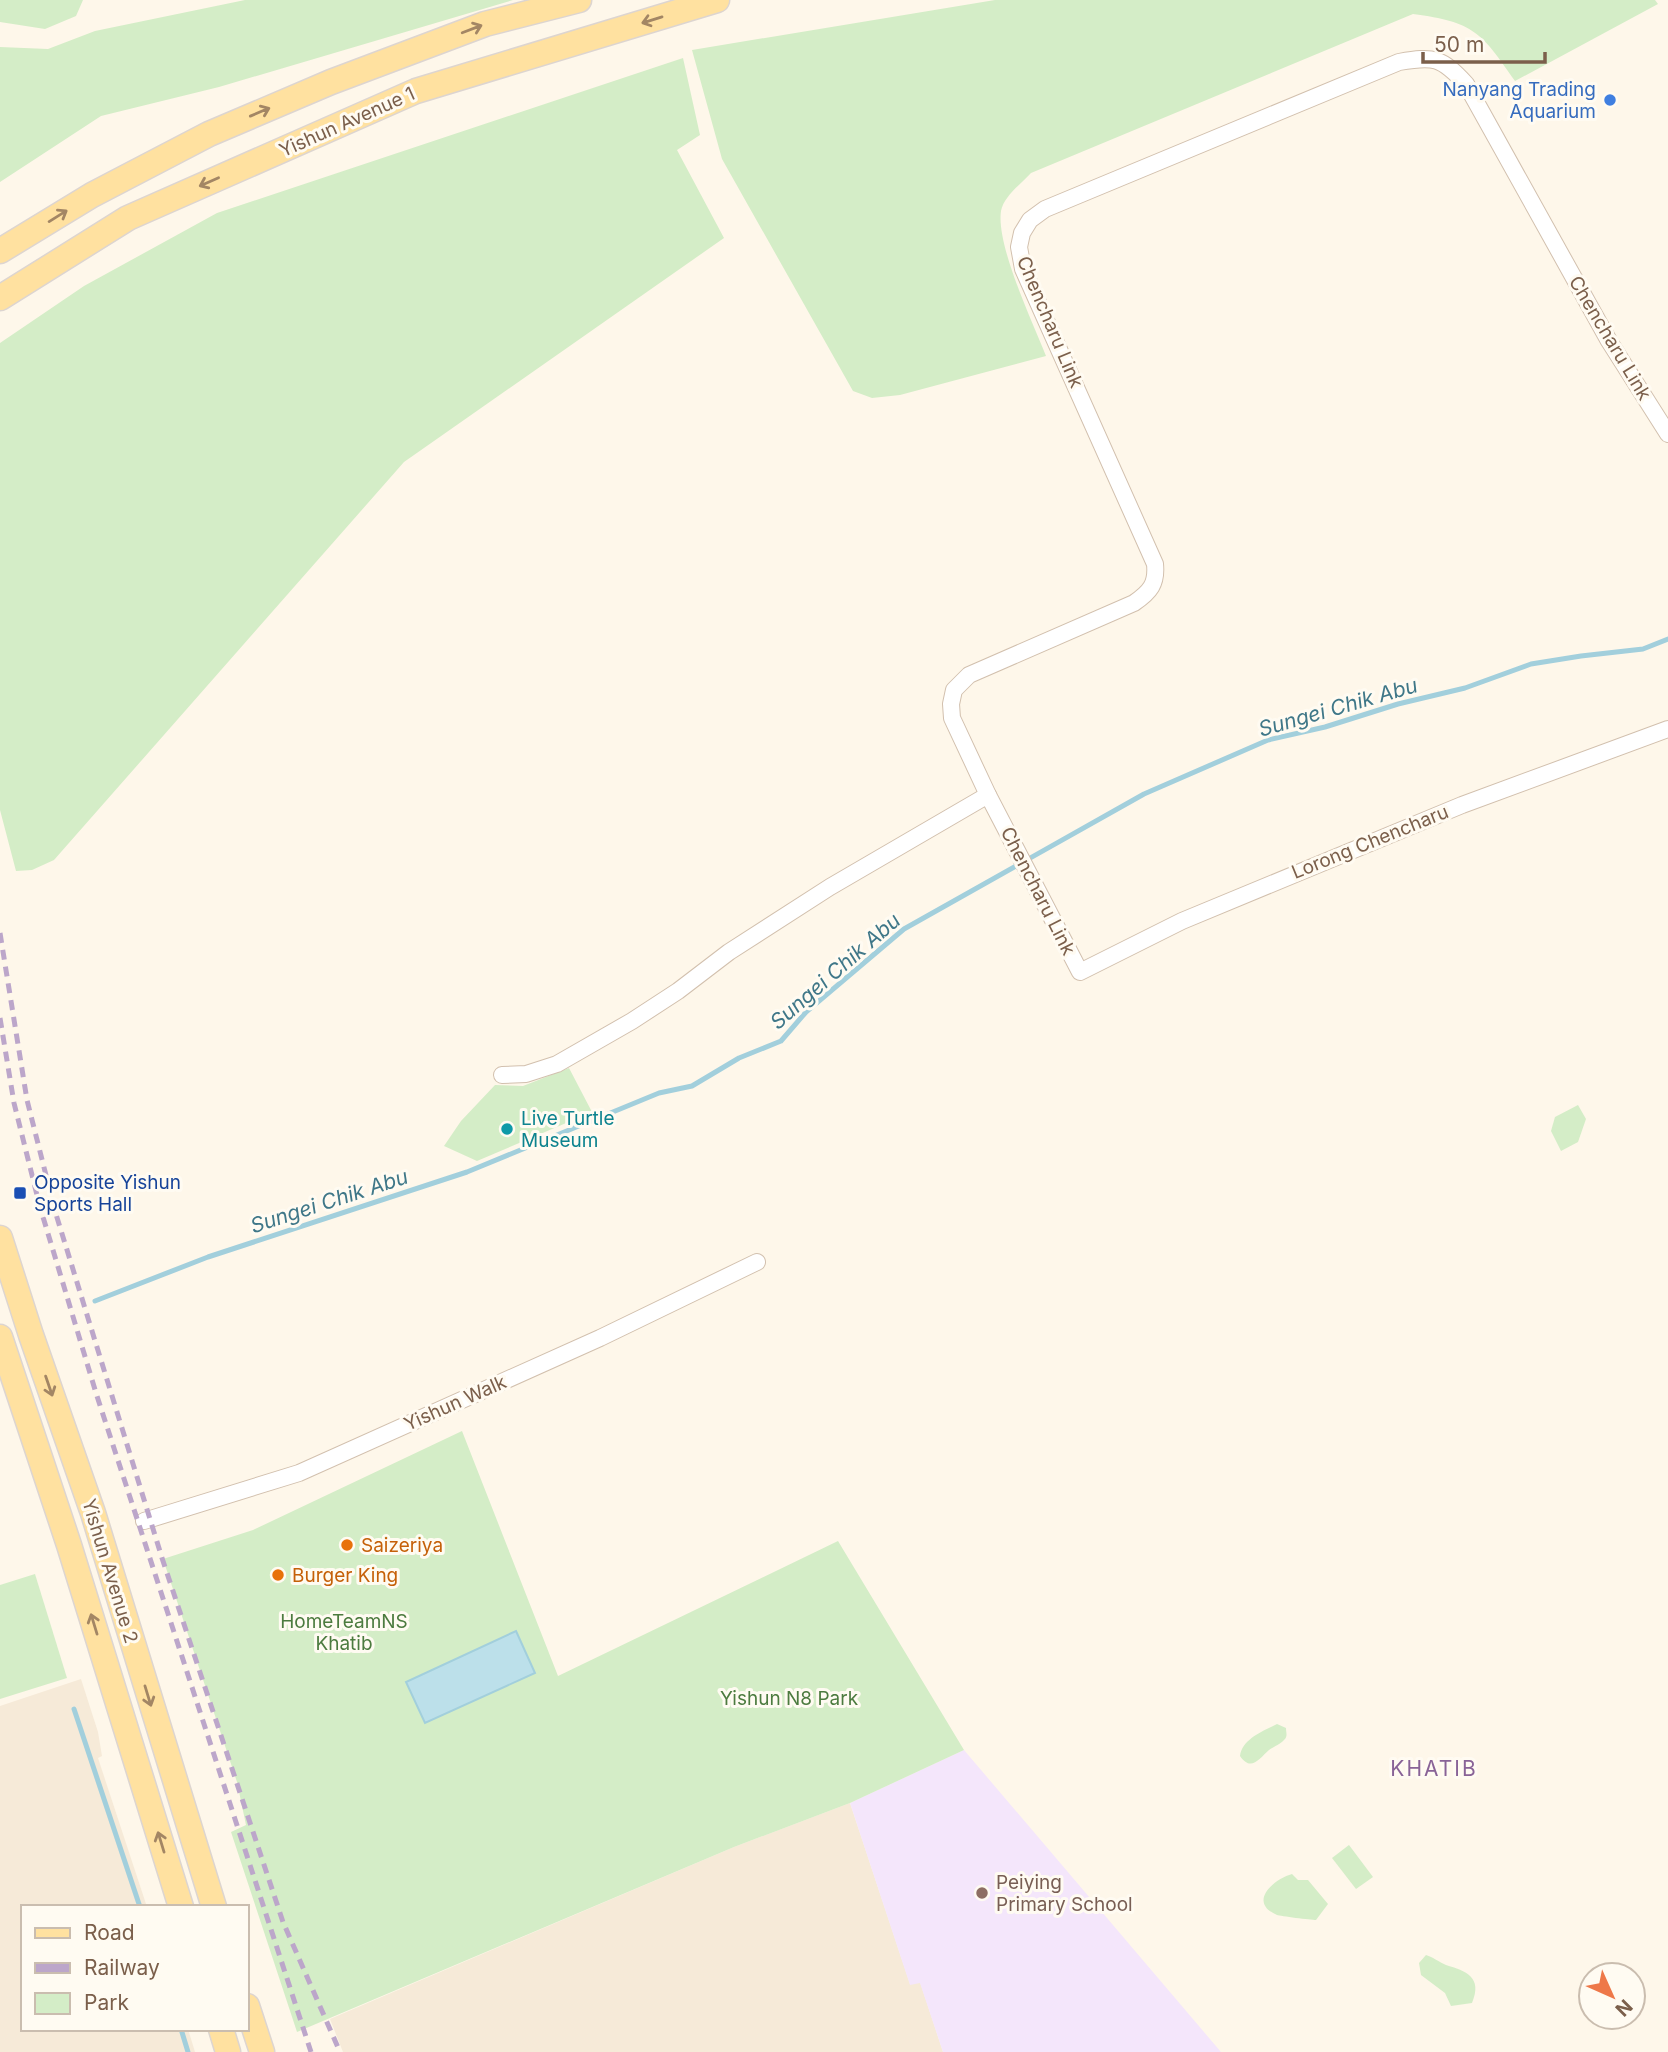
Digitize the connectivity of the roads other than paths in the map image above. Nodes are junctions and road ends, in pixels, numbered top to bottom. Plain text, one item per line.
1 (579, 0) edge
2 (717, 0) edge
3 (0, 251) edge
4 (0, 298) edge
5 (1668, 434) edge
6 (1668, 729) edge
7 (988, 795) junction
8 (1080, 972) joint
9 (502, 1075) dead end
10 (0, 1238) edge
11 (757, 1262) dead end
12 (0, 1337) edge
13 (144, 1521) dead end
14 (180, 1905) edge
15 (213, 1905) edge
16 (248, 2011) edge
17 (258, 2046) edge

3 -> 1 main road, Yishun Avenue 1
2 -> 4 main road, Yishun Avenue 1
5 - 7 street, Chencharu Link
6 - 8 street, Lorong Chencharu
7 - 8 street, Chencharu Link
7 - 9 street
10 -> 15 main road, Yishun Avenue 2
11 - 13 street, Yishun Walk
14 -> 12 main road, Yishun Avenue 2
16 - 17 main road

